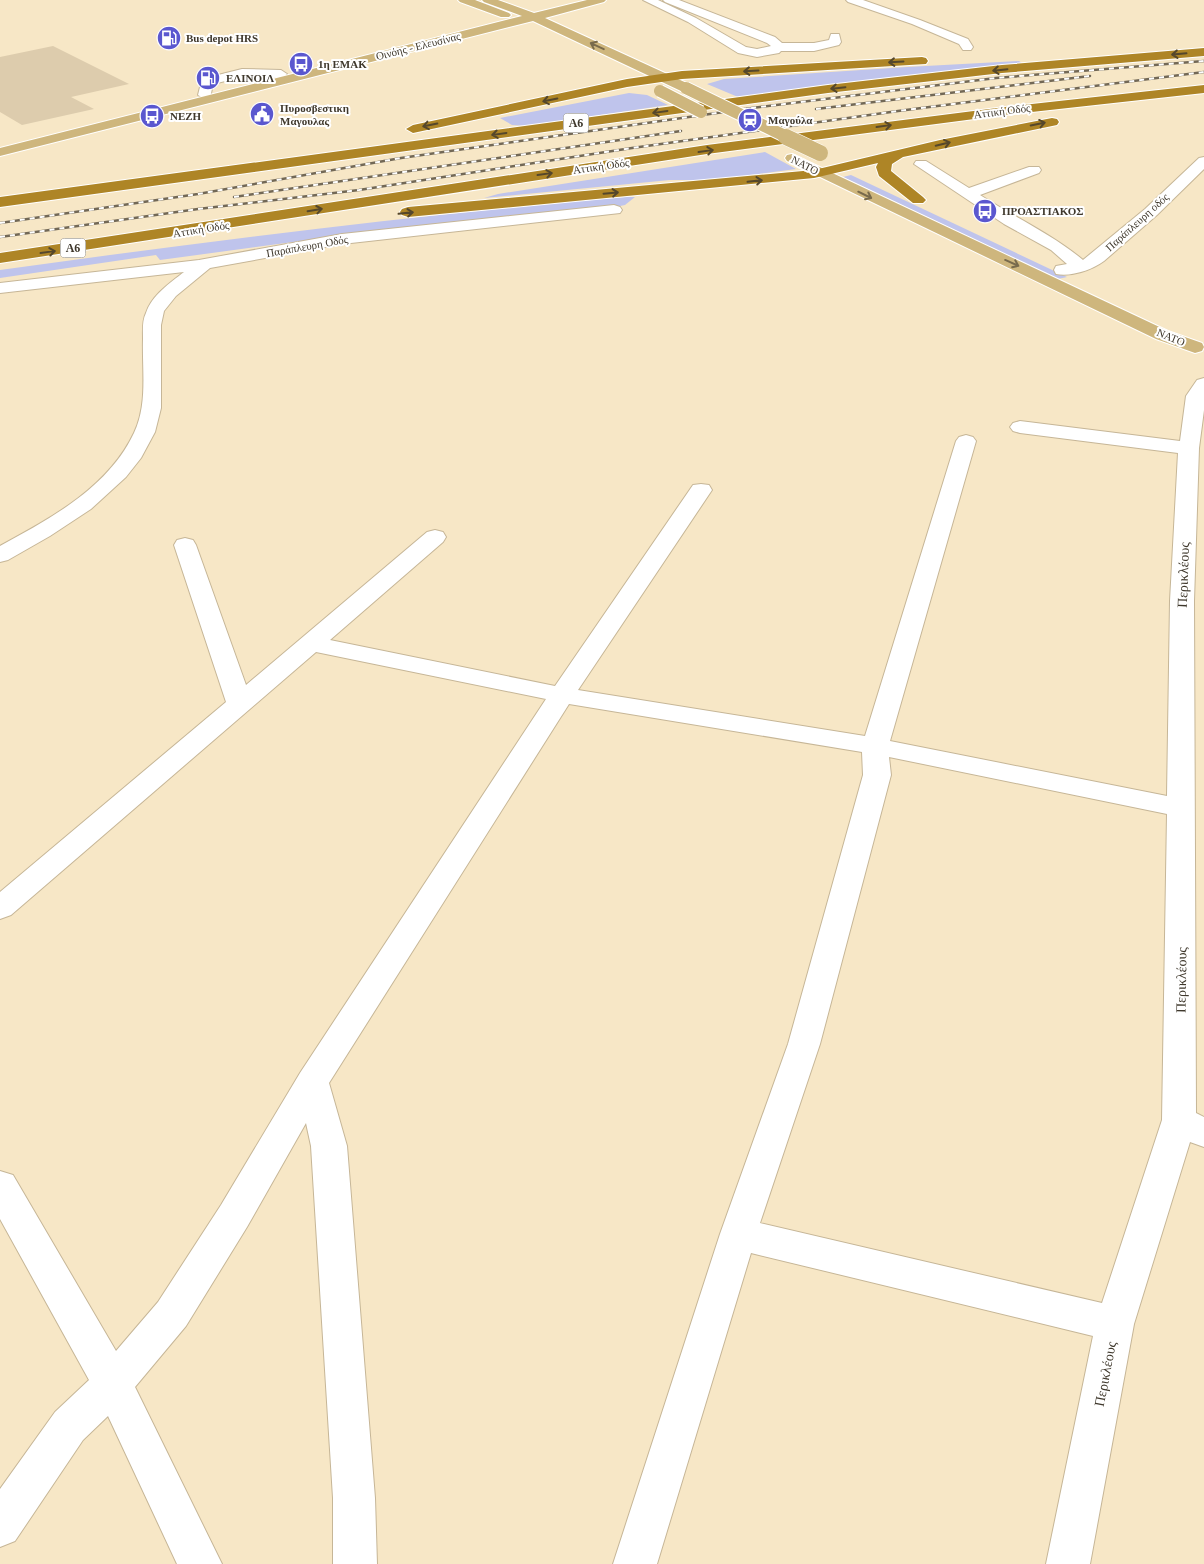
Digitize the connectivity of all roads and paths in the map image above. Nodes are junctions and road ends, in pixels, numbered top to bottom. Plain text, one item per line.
1 (464, 0) edge
2 (488, 0) edge
3 (585, 0) edge
4 (600, 0) edge
5 (649, 0) edge
6 (670, 0) edge
7 (852, 0) edge
8 (521, 17) junction
9 (487, 28) junction
10 (530, 29) dead end
11 (836, 37) dead end
12 (776, 47) junction
13 (1204, 52) edge
14 (971, 56) joint
15 (1153, 56) junction
16 (590, 57) dead end
17 (935, 60) dead end
18 (614, 70) joint
19 (281, 74) joint
20 (664, 77) junction
21 (639, 81) junction
22 (1204, 89) edge
23 (588, 91) junction
24 (205, 94) joint
25 (1204, 96) edge
26 (1102, 113) dead end
27 (144, 114) junction
28 (716, 120) dead end
29 (1064, 120) dead end
30 (396, 132) dead end
31 (741, 133) dead end
32 (377, 136) dead end
33 (0, 152) edge
34 (897, 155) junction
35 (1204, 161) edge
36 (921, 164) dead end
37 (848, 167) junction
38 (1034, 170) dead end
39 (821, 173) junction
40 (968, 194) junction
41 (918, 200) junction
42 (0, 202) edge
43 (935, 208) dead end
44 (614, 210) dead end
45 (391, 214) dead end
46 (362, 217) dead end
47 (146, 237) junction
48 (0, 258) edge
49 (1045, 262) dead end
50 (204, 264) junction
51 (1071, 268) junction
52 (0, 288) edge
53 (1200, 350) edge
54 (1204, 384) edge
55 (1020, 427) dead end
56 (966, 440) dead end
57 (1189, 448) junction
58 (702, 490) dead end
59 (435, 538) dead end
60 (185, 546) dead end
61 (0, 555) edge
62 (1193, 602) edge
63 (308, 643) junction
64 (562, 695) junction
65 (239, 703) junction
66 (875, 746) junction
67 (1182, 808) junction
68 (0, 908) edge
69 (1193, 942) edge
70 (312, 1082) junction
71 (1192, 1127) edge
72 (0, 1186) edge
73 (738, 1234) junction
74 (1114, 1324) junction
75 (113, 1384) junction
76 (0, 1526) edge
77 (200, 1564) edge
78 (355, 1564) edge
79 (636, 1564) edge
80 (1068, 1564) edge

1 - 8 main road, ΝΑΤΟ
2 - 8 main road, ΝΑΤΟ
3 - 8 main road
4 - 8 main road
5 - 12 street
6 - 12 street
7 - 14 street
8 - 9 main road, Οινόης - Ελευσίνας
8 - 16 main road, ΝΑΤΟ
8 - 19 main road, Οινόης - Ελευσίνας
20 -> 8 main road, ΝΑΤΟ
9 - 10 main road
9 - 27 main road, Οινόης - Ελευσίνας
11 - 12 street
13 -> 15 highway, Α6
14 - 15 highway
15 -> 42 highway, Α6
17 -> 20 highway
18 - 21 main road
18 - 23 highway
19 - 24 street
20 - 21 highway
20 - 37 main road, ΝΑΤΟ, bridge
21 - 23 highway
21 - 28 main road, bridge
47 -> 22 highway, Αττική Οδός / Α6
23 -> 30 highway
24 - 27 main road, Οινόης - Ελευσίνας
25 - 26 highway
27 - 33 main road, Οινόης - Ελευσίνας
34 -> 29 highway
31 - 39 main road, ΝΑΤΟ
32 - 42 highway
34 - 37 highway
34 - 41 highway
35 - 51 street, Παράπλευρη οδός
36 - 40 street
37 - 39 highway
37 - 41 main road, ΝΑΤΟ
38 - 40 street
45 -> 39 highway
39 -> 53 main road, ΝΑΤΟ
40 - 51 street
41 - 43 main road, ΝΑΤΟ
44 - 50 street, Παράπλευρη Οδός
46 - 47 highway
48 -> 47 highway, Αττική Οδός / Α6
49 - 51 main road, ΝΑΤΟ
50 - 52 street, Παράπλευρη Οδός
50 - 61 street
51 - 53 main road, ΝΑΤΟ
54 - 57 street, Περικλέους
55 - 57 street
56 - 66 street
57 - 62 street, Περικλέους
58 - 64 street
59 - 63 street
60 - 65 street
62 - 67 street, Περικλέους
63 - 64 street
63 - 65 street
64 - 66 street
64 - 70 street
65 - 68 street
66 - 67 street
66 - 73 street
67 - 69 street, Περικλέους
69 - 71 street, Περικλέους
70 - 75 street
70 - 78 street
71 - 74 street, Περικλέους
72 - 75 street
73 - 74 street
73 - 79 street
74 - 80 street, Περικλέους
75 - 76 street
75 - 77 street

